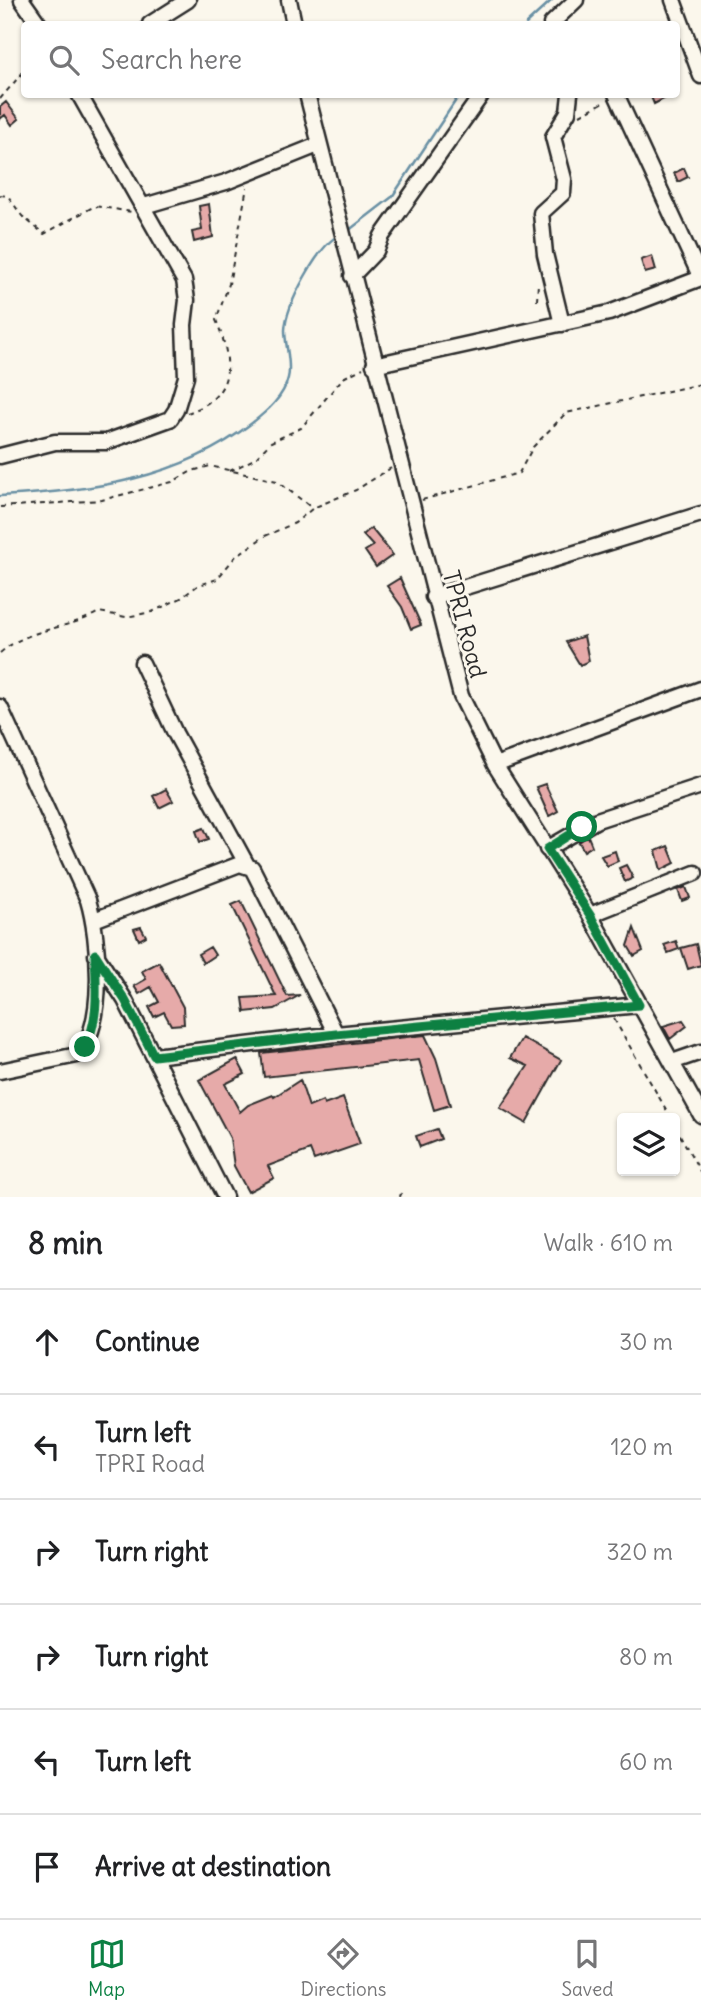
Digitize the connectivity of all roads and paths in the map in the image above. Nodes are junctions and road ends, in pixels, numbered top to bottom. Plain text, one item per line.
1 (22, 0) edge
2 (188, 0) edge
3 (289, 0) edge
4 (576, 0) edge
5 (673, 0) edge
6 (37, 21) edge
7 (155, 21) edge
8 (293, 21) edge
9 (554, 21) edge
10 (21, 74) edge
11 (701, 76) edge
12 (81, 98) edge
13 (308, 98) edge
14 (479, 98) edge
15 (570, 98) edge
16 (611, 98) edge
17 (617, 98) edge
18 (0, 99) edge
19 (575, 118) dead end
20 (318, 145) junction
21 (249, 173) junction
22 (0, 195) edge
23 (144, 206) junction
24 (352, 275) junction
25 (701, 278) edge
26 (562, 324) junction
27 (374, 365) junction
28 (701, 384) edge
29 (170, 419) junction
30 (0, 456) edge
31 (401, 462) junction
32 (230, 471) junction
33 (411, 504) junction
34 (0, 507) edge
35 (313, 508) junction
36 (701, 514) edge
37 (433, 597) junction
38 (0, 653) edge
39 (142, 663) dead end
40 (701, 690) edge
41 (0, 707) edge
42 (495, 765) junction
43 (701, 786) edge
44 (547, 849) junction
45 (247, 865) junction
46 (695, 873) dead end
47 (590, 915) junction
48 (94, 920) junction
49 (95, 954) junction
50 (639, 1005) junction
51 (607, 1008) junction
52 (336, 1034) junction
53 (701, 1052) edge
54 (154, 1056) junction
55 (672, 1062) junction
56 (0, 1071) edge
57 (668, 1113) edge
58 (701, 1115) edge
59 (680, 1135) edge
60 (701, 1173) edge
61 (401, 1193) dead end
62 (225, 1197) edge
63 (400, 1197) edge

1 - 6 street
2 - 7 street
3 - 8 street
4 - 9 street
5 - 11 street
10 - 18 path
12 - 23 street
13 - 20 street, TPRI Road
14 - 24 street
15 - 26 street
16 - 19 path
17 - 25 street
20 - 21 street
20 - 24 street, TPRI Road
21 - 23 street
21 - 29 path
22 - 23 path
23 - 29 street
24 - 27 street, TPRI Road
25 - 26 street
26 - 27 street
27 - 31 street, TPRI Road
27 - 32 path
28 - 33 path
29 - 30 street
31 - 33 street, TPRI Road
31 - 35 path
32 - 34 path
32 - 35 path
33 - 37 street, TPRI Road
35 - 38 path
36 - 37 street
37 - 42 street, TPRI Road
39 - 45 street
40 - 42 street
41 - 48 street
42 - 44 street, TPRI Road
43 - 44 street
44 - 47 street, TPRI Road
45 - 48 street
45 - 52 street
46 - 47 street
47 - 50 street, TPRI Road
48 - 49 street
49 - 54 street
49 - 56 street
50 - 51 street
50 - 55 street, TPRI Road
51 - 52 street
51 - 57 path
52 - 54 street
53 - 55 street
54 - 62 street
55 - 58 street, TPRI Road
59 - 60 path
61 - 63 path

